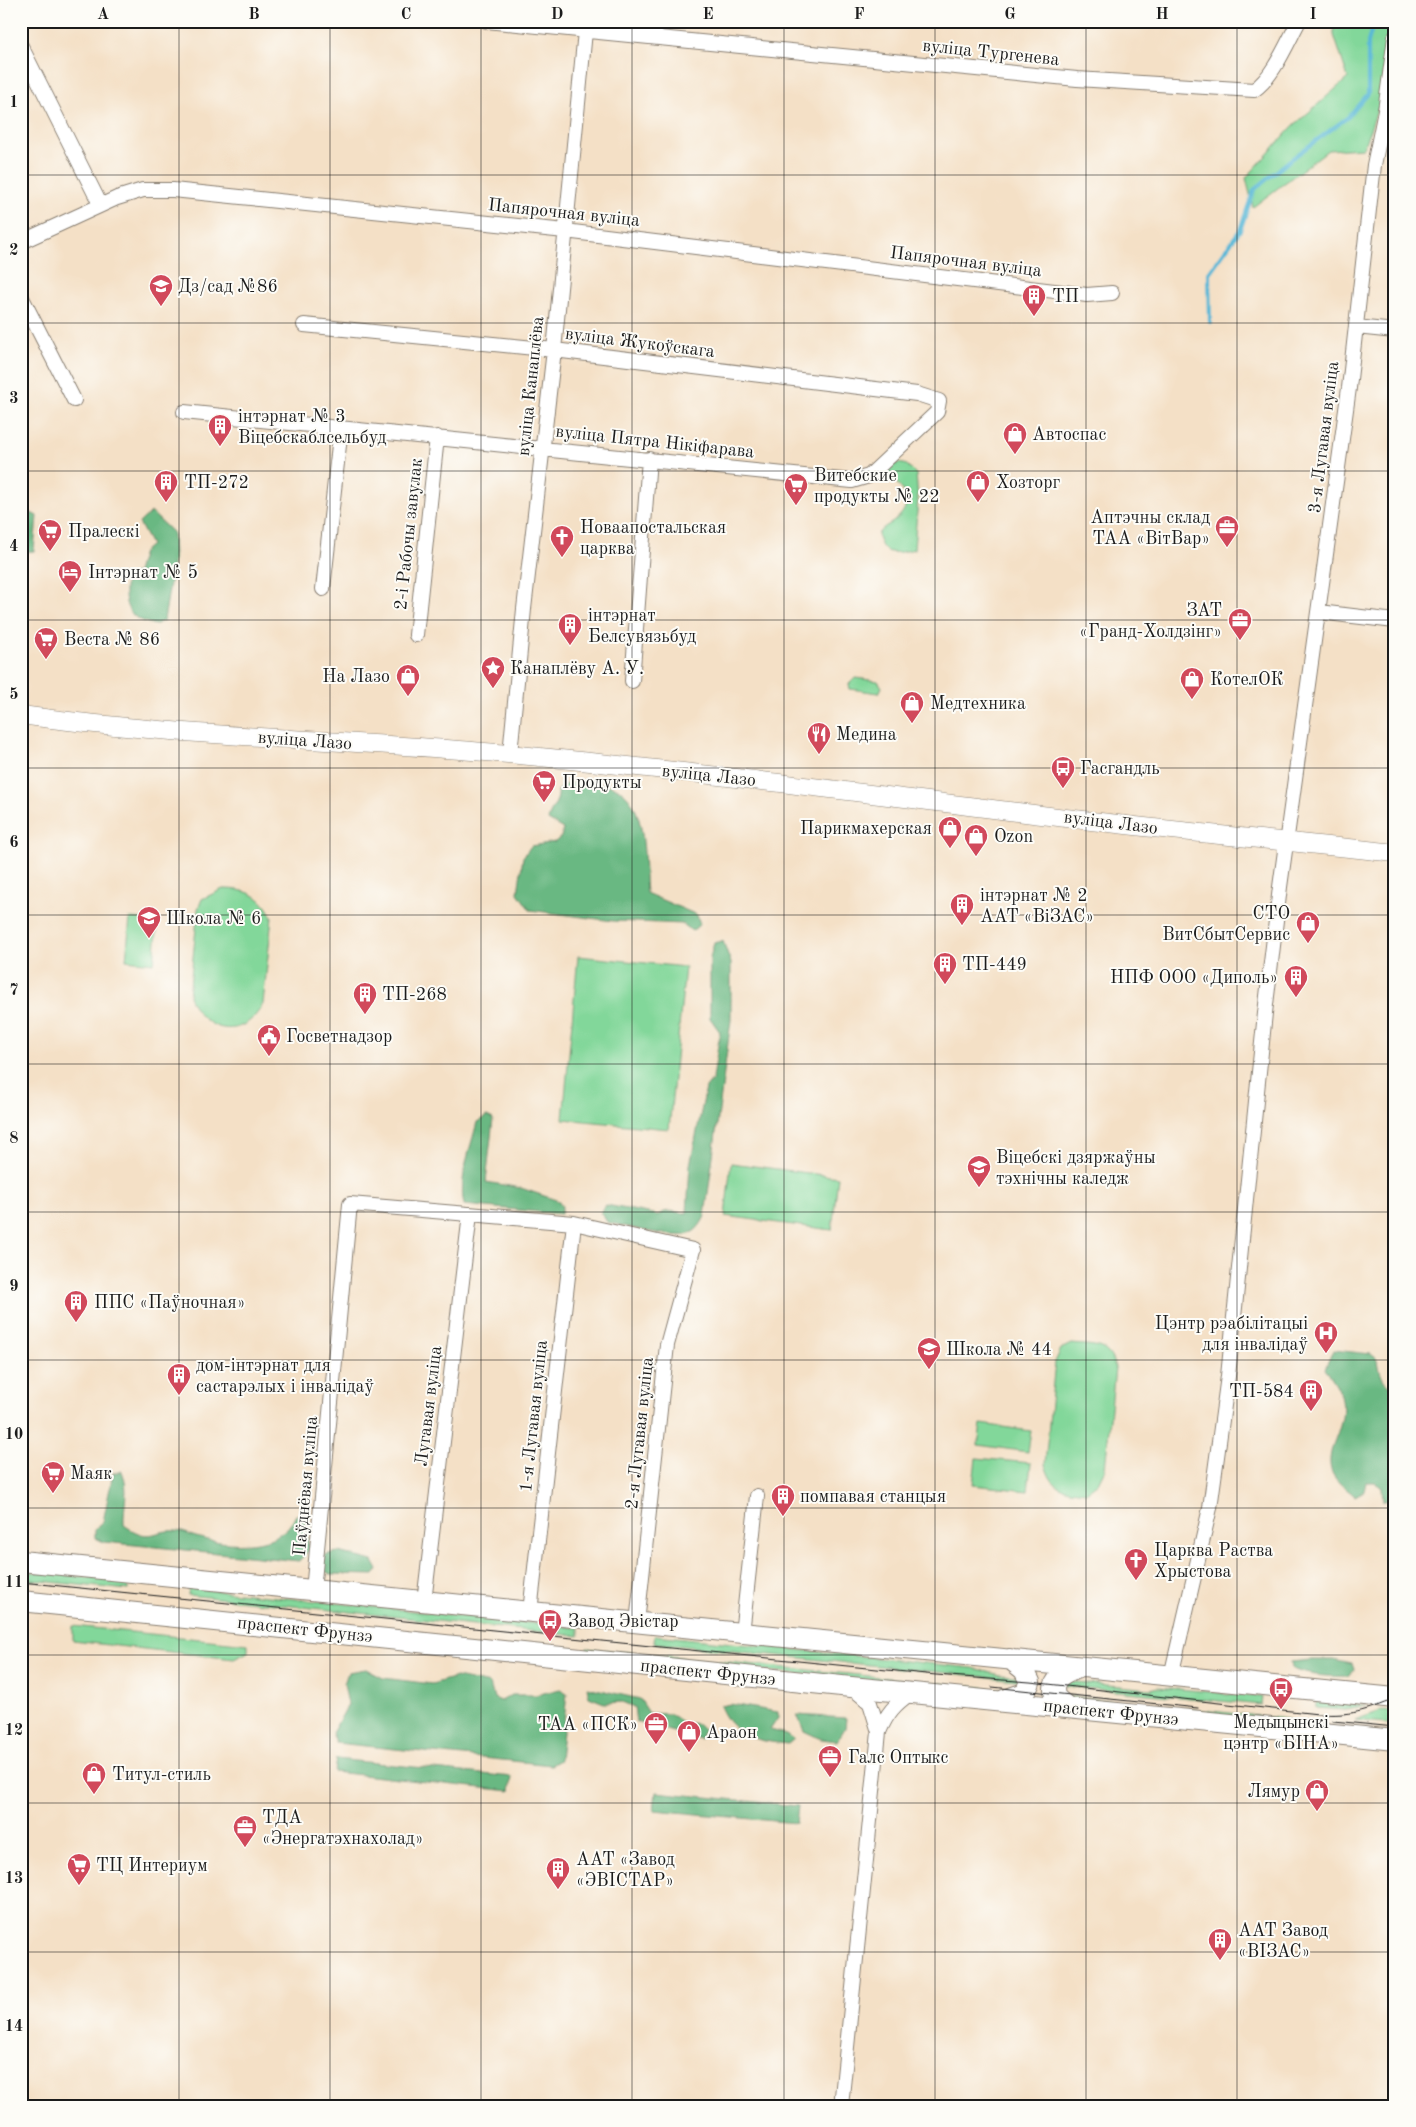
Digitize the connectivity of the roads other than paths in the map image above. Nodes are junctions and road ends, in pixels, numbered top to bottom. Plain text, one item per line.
1 (486, 21) edge
2 (1299, 21) edge
3 (586, 26) edge
4 (1395, 37) edge
5 (21, 46) edge
6 (100, 204) junction
7 (565, 231) junction
8 (21, 242) edge
9 (1112, 294) dead end
10 (21, 296) edge
11 (304, 325) dead end
12 (1356, 327) junction
13 (1395, 331) edge
14 (554, 350) junction
15 (74, 400) dead end
16 (184, 412) dead end
17 (341, 427) junction
18 (437, 437) junction
19 (542, 448) junction
20 (649, 459) junction
21 (852, 481) joint
22 (323, 589) dead end
23 (1319, 612) junction
24 (1395, 621) edge
25 (416, 635) dead end
26 (632, 681) dead end
27 (21, 715) edge
28 (510, 754) junction
29 (1287, 841) junction
30 (1395, 853) edge
31 (470, 1214) junction
32 (574, 1223) junction
33 (757, 1496) dead end
34 (21, 1561) edge
35 (314, 1591) junction
36 (21, 1601) edge
37 (424, 1602) junction
38 (530, 1612) junction
39 (637, 1623) junction
40 (742, 1634) junction
41 (1010, 1659) junction
42 (1083, 1667) junction
43 (1171, 1676) junction
44 (851, 1687) junction
45 (912, 1692) junction
46 (1395, 1698) edge
47 (1002, 1701) junction
48 (1066, 1707) junction
49 (879, 1732) junction
50 (1395, 1740) edge
51 (841, 2106) edge

1 - 3 street, вуліца Тургенева
2 - 3 street, вуліца Тургенева
3 - 7 street, вуліца Канаплёва
4 - 12 street, 3-я Лугавая вуліца
5 - 6 street
6 - 7 street, Папярочная вуліца
6 - 8 street, Папярочная вуліца
7 - 9 street, Папярочная вуліца
7 - 14 street, вуліца Канаплёва
10 - 15 street
11 - 14 street, вуліца Жукоўскага
12 - 13 street
12 - 23 street, 3-я Лугавая вуліца
14 - 19 street, вуліца Канаплёва
14 - 21 street, вуліца Жукоўскага
16 - 17 street, вуліца Пятра Нікіфарава
17 - 18 street, вуліца Пятра Нікіфарава
17 - 22 street
18 - 19 street, вуліца Пятра Нікіфарава
18 - 25 street, 2-і Рабочы завулак
19 - 20 street, вуліца Пятра Нікіфарава
19 - 28 street, вуліца Канаплёва
20 - 21 street, вуліца Пятра Нікіфарава
20 - 26 street
23 - 24 street
23 - 29 street, 3-я Лугавая вуліца
27 - 28 street, вуліца Лазо
28 - 29 street, вуліца Лазо
29 - 30 street, вуліца Лазо
29 - 43 street, 3-я Лугавая вуліца
31 - 32 street
31 - 35 street, Паўднёвая вуліца
31 - 37 street, Лугавая вуліца
32 - 38 street, 1-я Лугавая вуліца
32 - 39 street, 2-я Лугавая вуліца
33 - 40 street
34 - 35 main road
35 - 37 main road
36 - 44 main road, праспект Фрунзэ
37 - 38 main road
38 - 39 main road
39 - 40 main road
40 - 41 main road
41 - 42 main road
41 - 47 main road
42 - 43 main road
42 - 48 main road
43 - 46 main road
44 - 45 main road, праспект Фрунзэ
44 - 49 street
45 - 47 main road, праспект Фрунзэ
45 - 49 street
47 - 48 main road, праспект Фрунзэ
48 - 50 main road, праспект Фрунзэ
49 - 51 street

